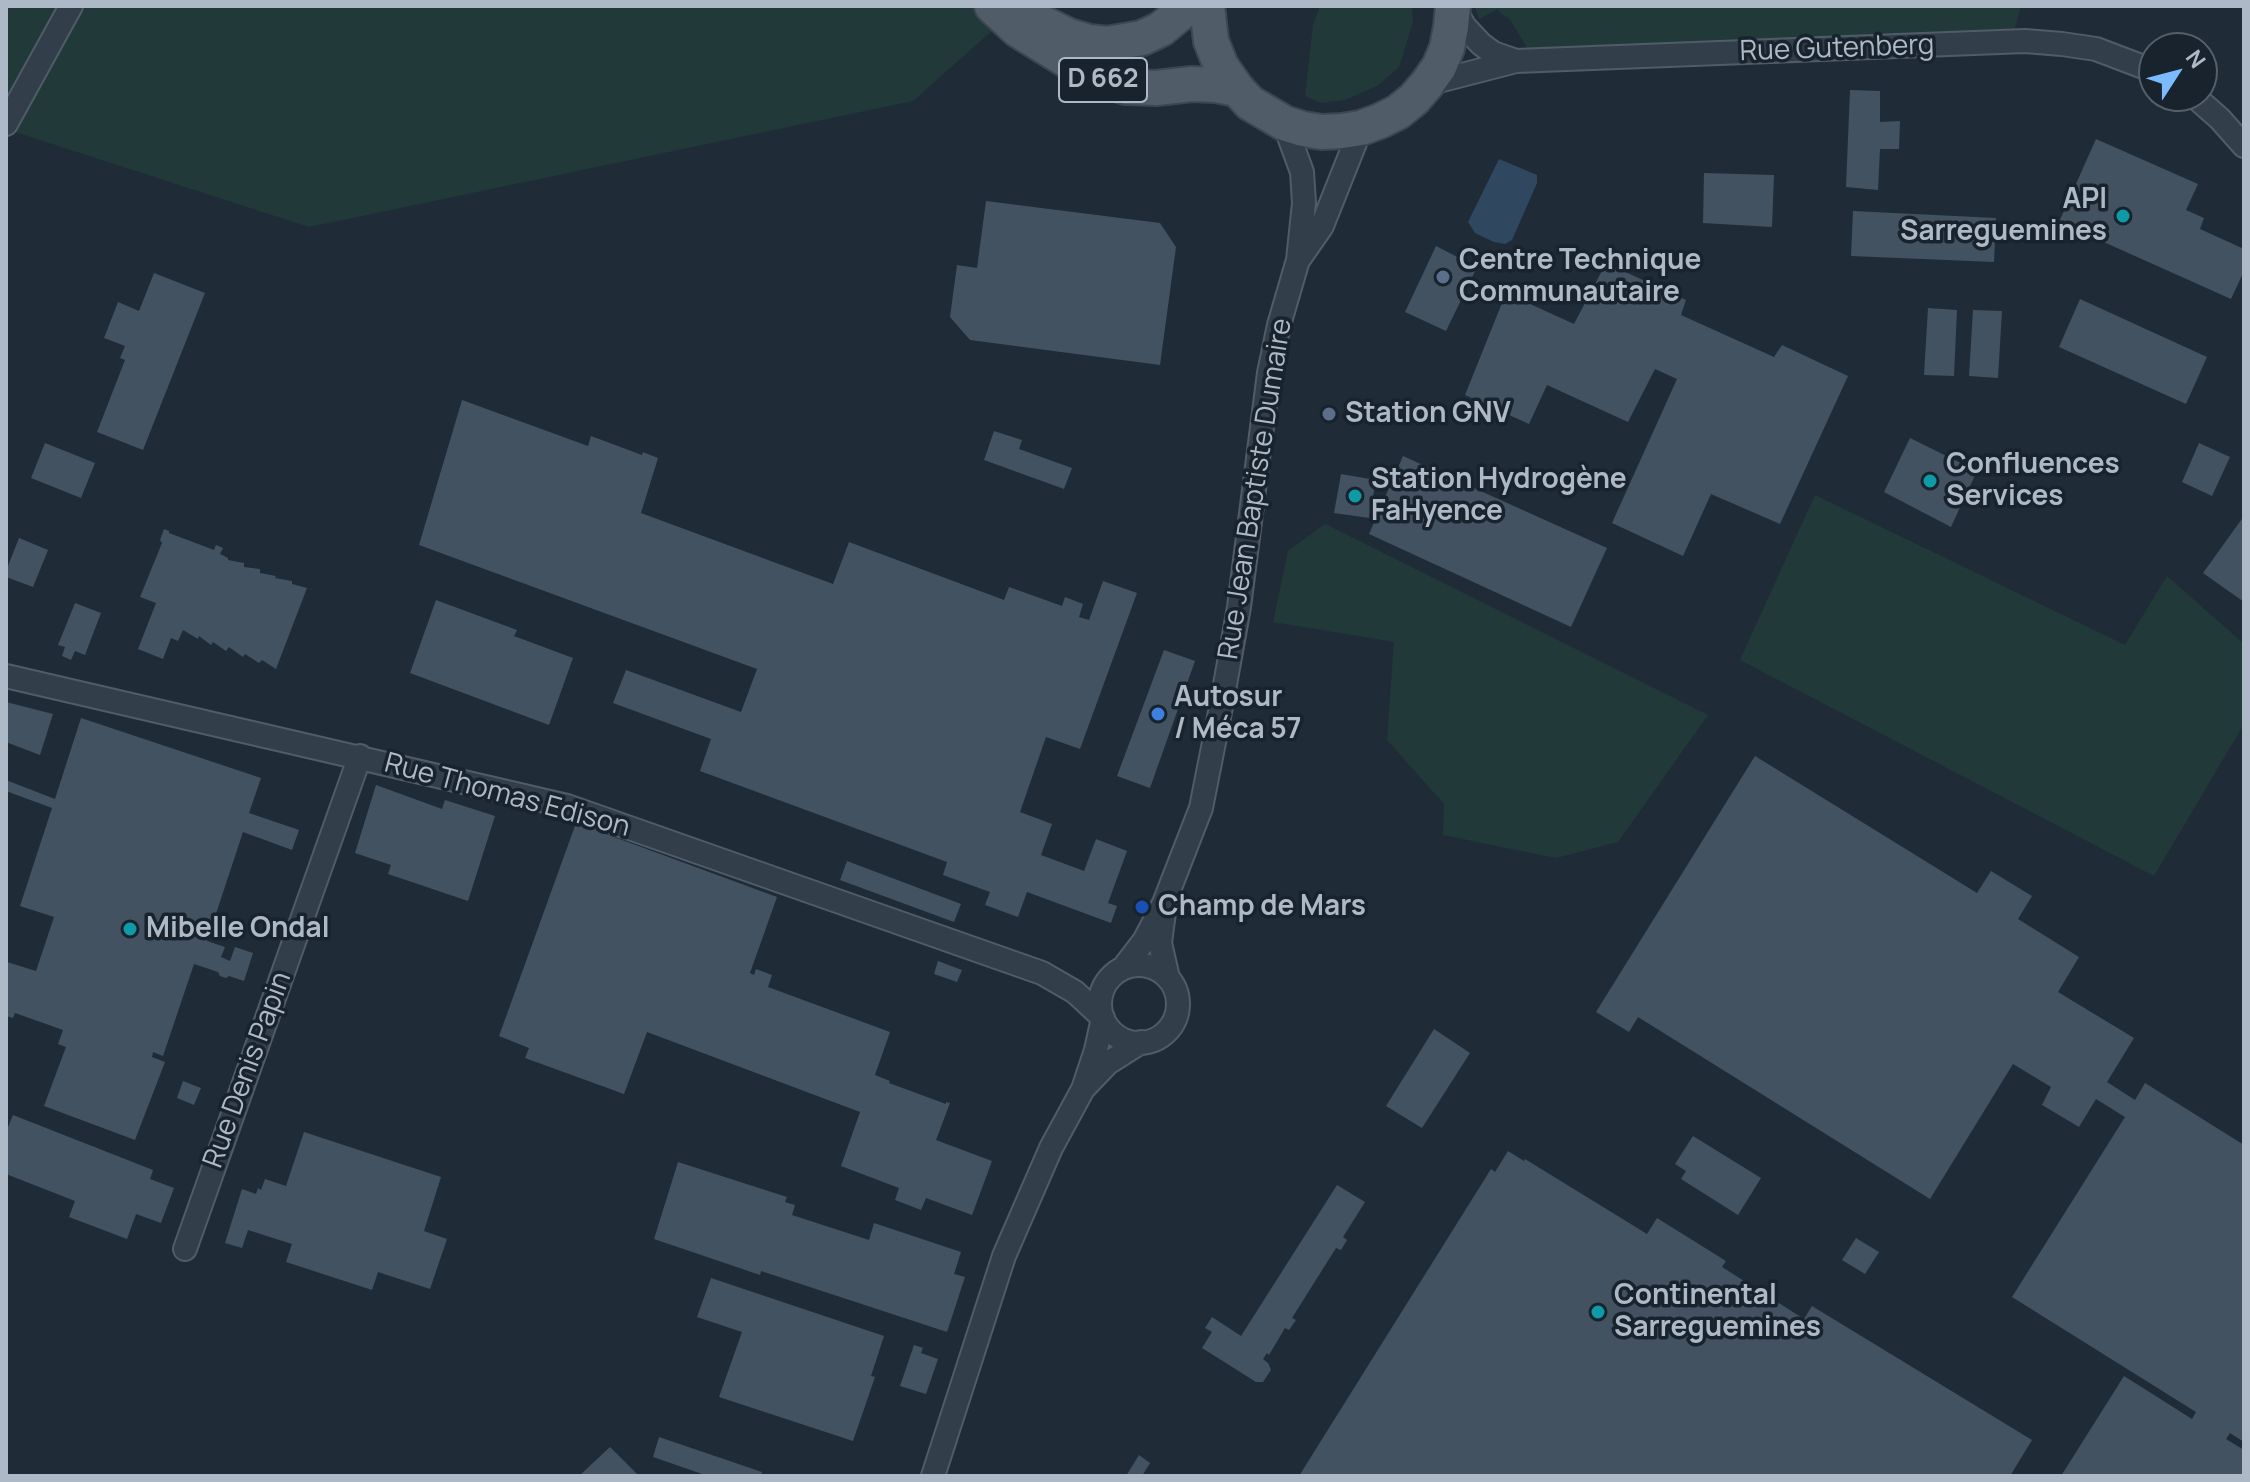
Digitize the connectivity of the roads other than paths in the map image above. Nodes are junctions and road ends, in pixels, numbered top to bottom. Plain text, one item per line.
1 (71, 6) edge
2 (995, 6) edge
3 (1189, 6) edge
4 (1207, 6) edge
5 (1453, 6) edge
6 (1516, 61) junction
7 (2138, 65) edge
8 (1427, 84) junction
9 (1237, 89) junction
10 (2212, 112) edge
11 (1284, 123) junction
12 (6, 124) edge
13 (1361, 128) junction
14 (2244, 146) edge
15 (1298, 260) junction
16 (6, 676) edge
17 (360, 756) junction
18 (1164, 903) junction
19 (1119, 970) junction
20 (1042, 973) junction
21 (1168, 978) junction
22 (1103, 1018) junction
23 (1141, 1042) junction
24 (1083, 1089) junction
25 (185, 1249) dead end
26 (933, 1476) edge

1 - 12 street
2 - 3 main road, D 662
2 - 9 main road, D 662
4 - 9 main road
5 - 6 street, Rue Gutenberg
5 - 8 main road
6 - 7 street, Rue Gutenberg
6 - 8 street, Rue Gutenberg
8 - 13 main road
9 - 11 main road
10 - 14 street
11 - 13 main road
11 - 15 street, Rue Jean Baptiste Dumaire
13 - 15 street, Rue Jean Baptiste Dumaire
15 - 18 street, Rue Jean Baptiste Dumaire
16 - 17 street, Rue Thomas Edison
17 - 20 street, Rue Thomas Edison
17 - 25 street, Rue Denis Papin
18 - 19 street, Rue Jean Baptiste Dumaire
18 - 21 street, Rue Jean Baptiste Dumaire
19 - 20 street, Rue Thomas Edison
19 - 21 street
19 - 22 street
20 - 22 street, Rue Thomas Edison
21 - 23 street
22 - 23 street
22 - 24 street
23 - 24 street
24 - 26 street

